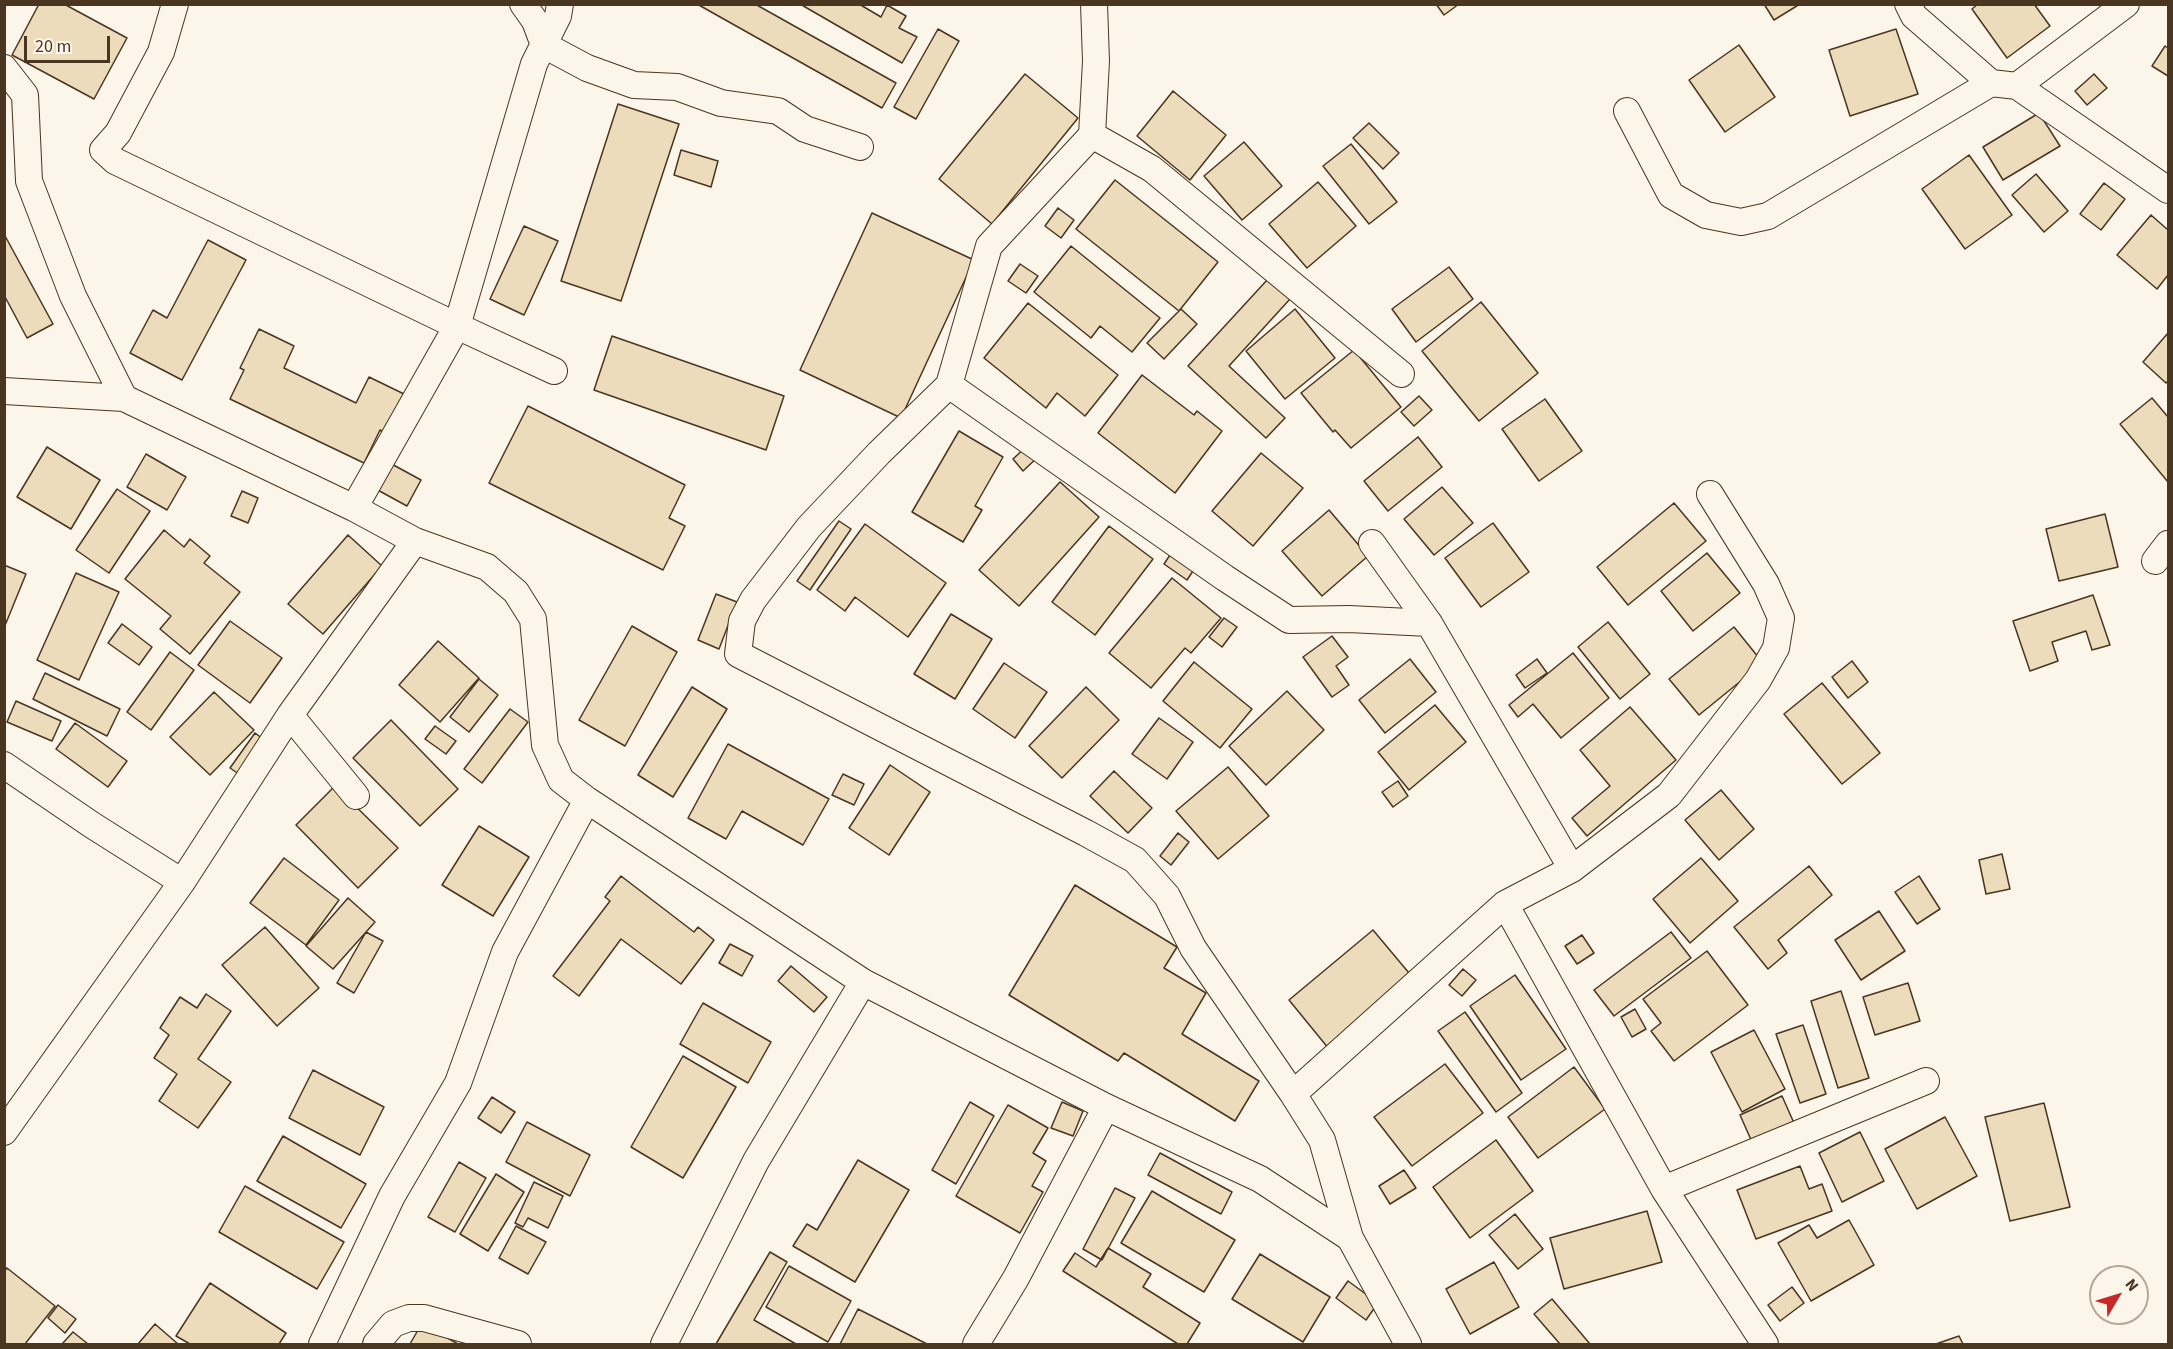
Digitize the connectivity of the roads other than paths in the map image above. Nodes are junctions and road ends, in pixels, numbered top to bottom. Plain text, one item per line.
1 (175, 4) edge
2 (523, 4) edge
3 (560, 4) edge
4 (1094, 4) edge
5 (1908, 4) edge
6 (2126, 4) edge
7 (544, 45) junction
8 (4, 68) edge
9 (1991, 83) junction
10 (2017, 86) junction
11 (1627, 111) dead end
12 (1092, 135) junction
13 (860, 147) dead end
14 (2169, 190) edge
15 (457, 326) junction
16 (554, 371) dead end
17 (1401, 374) dead end
18 (949, 385) junction
19 (4, 391) edge
20 (124, 398) junction
21 (1710, 494) dead end
22 (354, 508) junction
23 (415, 541) junction
24 (1372, 543) dead end
25 (1429, 623) junction
26 (290, 715) junction
27 (4, 765) edge
28 (356, 796) dead end
29 (587, 800) junction
30 (1572, 869) junction
31 (182, 882) junction
32 (1505, 904) junction
33 (863, 982) junction
34 (1926, 1081) dead end
35 (1293, 1094) junction
36 (1106, 1107) junction
37 (4, 1132) edge
38 (1664, 1189) junction
39 (1350, 1238) junction
40 (322, 1344) edge
41 (376, 1344) edge
42 (518, 1344) edge
43 (664, 1344) edge
44 (976, 1344) edge
45 (1408, 1344) edge
46 (1765, 1344) edge

1 - 15 street
2 - 7 street
3 - 7 street
4 - 12 street
5 - 9 street
6 - 10 street
7 - 13 street
7 - 15 street
8 - 20 street
9 - 10 street
9 - 11 street
10 - 14 street
12 - 17 street
12 - 18 street
15 - 16 street
15 - 22 street
18 - 25 street
18 - 35 street
19 - 20 street
20 - 22 street
21 - 30 street
22 - 23 street
23 - 26 street
23 - 29 street
24 - 25 street
25 - 30 street
26 - 28 street
26 - 31 street
27 - 31 street
29 - 33 street
29 - 40 street
30 - 32 street
31 - 37 street
32 - 35 street
32 - 38 street
33 - 36 street
33 - 43 street
34 - 38 street
35 - 39 street
36 - 39 street
36 - 44 street
38 - 46 street
39 - 45 street
41 - 42 street

